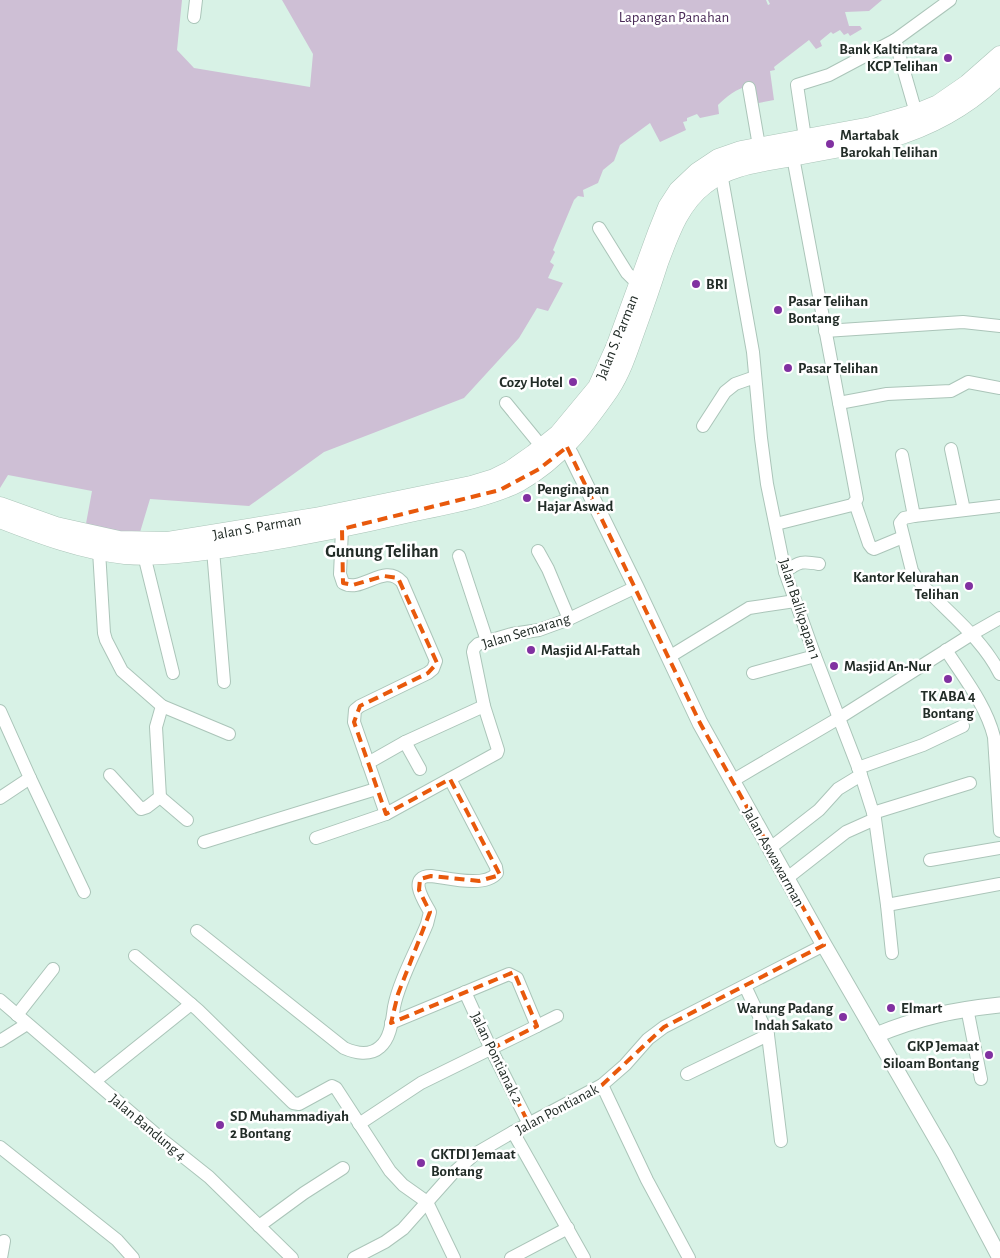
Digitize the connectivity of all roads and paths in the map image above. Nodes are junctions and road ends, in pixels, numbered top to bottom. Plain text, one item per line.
1 (196, 0) edge
2 (950, 0) edge
3 (194, 17) dead end
4 (895, 40) junction
5 (1000, 55) edge
6 (1000, 76) edge
7 (749, 88) dead end
8 (916, 113) junction
9 (805, 138) junction
10 (776, 152) junction
11 (721, 174) junction
12 (599, 228) dead end
13 (638, 284) junction
14 (1000, 326) edge
15 (825, 331) junction
16 (756, 377) junction
17 (1000, 388) edge
18 (839, 402) junction
19 (506, 403) dead end
20 (702, 426) dead end
21 (562, 440) junction
22 (542, 447) junction
23 (951, 449) dead end
24 (902, 455) dead end
25 (856, 502) junction
26 (0, 506) edge
27 (1000, 506) edge
28 (964, 510) junction
29 (914, 516) junction
30 (0, 519) edge
31 (776, 524) junction
32 (342, 529) junction
33 (903, 537) junction
34 (213, 550) junction
35 (100, 551) junction
36 (538, 551) dead end
37 (144, 555) junction
38 (459, 556) dead end
39 (819, 564) dead end
40 (785, 572) junction
41 (636, 587) junction
42 (795, 600) junction
43 (1000, 618) edge
44 (569, 619) junction
45 (972, 634) junction
46 (487, 641) junction
47 (946, 650) junction
48 (815, 656) junction
49 (668, 657) junction
50 (173, 673) dead end
51 (753, 673) dead end
52 (1000, 674) edge
53 (224, 682) dead end
54 (162, 706) junction
55 (484, 706) junction
56 (0, 711) edge
57 (839, 718) junction
58 (963, 726) dead end
59 (8, 734) edge
60 (229, 734) dead end
61 (405, 742) junction
62 (368, 763) junction
63 (420, 769) dead end
64 (859, 771) junction
65 (110, 775) dead end
66 (30, 778) junction
67 (450, 779) junction
68 (732, 782) junction
69 (970, 783) dead end
70 (376, 790) junction
71 (0, 798) edge
72 (154, 802) junction
73 (384, 810) junction
74 (874, 816) junction
75 (187, 820) dead end
76 (1000, 831) edge
77 (316, 838) dead end
78 (204, 842) dead end
79 (1000, 848) edge
80 (770, 849) junction
81 (930, 860) dead end
82 (786, 879) junction
83 (1000, 884) edge
84 (84, 892) dead end
85 (887, 905) junction
86 (197, 931) dead end
87 (824, 945) junction
88 (892, 953) dead end
89 (135, 956) dead end
90 (53, 969) dead end
91 (745, 986) junction
92 (465, 992) junction
93 (0, 1000) edge
94 (191, 1004) junction
95 (1000, 1005) edge
96 (967, 1008) junction
97 (17, 1015) junction
98 (557, 1016) dead end
99 (391, 1023) junction
100 (27, 1024) junction
101 (537, 1026) junction
102 (876, 1035) junction
103 (768, 1036) junction
104 (0, 1042) edge
105 (491, 1049) junction
106 (687, 1074) dead end
107 (981, 1079) dead end
108 (95, 1081) junction
109 (602, 1085) junction
110 (359, 1124) junction
111 (529, 1124) junction
112 (513, 1132) junction
113 (781, 1141) dead end
114 (0, 1147) edge
115 (343, 1168) dead end
116 (427, 1202) junction
117 (259, 1226) junction
118 (568, 1228) junction
119 (4, 1241) dead end
120 (359, 1257) edge
121 (999, 1257) edge
122 (1, 1258) edge
123 (133, 1258) edge
124 (292, 1258) edge
125 (454, 1258) edge
126 (511, 1258) edge
127 (584, 1258) edge
128 (689, 1258) edge

1 - 3 street
2 - 4 street
4 - 8 street
4 - 9 street
5 - 8 main road, Jalan S. Parman
6 - 10 main road, Jalan S. Parman
7 - 10 street
8 - 9 main road, Jalan S. Parman
9 - 10 main road, Jalan S. Parman
10 - 11 main road, Jalan S. Parman
10 - 13 main road, Jalan S. Parman
10 - 15 street
11 - 16 street, Jalan Balikpapan 1
11 - 21 main road, Jalan S. Parman
12 - 13 street
13 - 21 main road, Jalan S. Parman
14 - 15 street
15 - 18 street
16 - 20 street
16 - 31 street, Jalan Balikpapan 1
17 - 18 street
18 - 25 street
19 - 22 street
21 - 22 main road, Jalan S. Parman
21 - 32 main road, Jalan S. Parman
21 - 41 street, Jalan Aswawarman
22 - 26 main road, Jalan S. Parman
23 - 28 street
24 - 29 street
25 - 31 street
25 - 33 street
27 - 28 street
28 - 29 street
29 - 33 street
30 - 35 main road, Jalan S. Parman
31 - 40 street, Jalan Balikpapan 1
32 - 34 main road, Jalan S. Parman
32 - 62 street
33 - 45 street
34 - 37 main road, Jalan S. Parman
34 - 53 street
35 - 37 main road, Jalan S. Parman
35 - 54 street
36 - 44 street
37 - 50 street
38 - 46 street
39 - 40 street
40 - 42 street, Jalan Balikpapan 1
41 - 44 street, Jalan Semarang
41 - 49 street, Jalan Aswawarman
42 - 48 street, Jalan Balikpapan 1
42 - 49 street
43 - 45 street
44 - 46 street, Jalan Semarang
45 - 47 street
45 - 52 street
46 - 55 street, Jalan Semarang
47 - 57 street
47 - 76 street
48 - 51 street
48 - 57 street, Jalan Balikpapan 1
49 - 68 street, Jalan Aswawarman
54 - 60 street
54 - 72 street
55 - 61 street
55 - 67 street, Jalan Semarang
56 - 59 street
57 - 64 street, Jalan Balikpapan 1
57 - 68 street
58 - 64 street
59 - 66 street
61 - 62 street
61 - 63 street
62 - 70 street
64 - 74 street, Jalan Balikpapan 1
64 - 80 street
65 - 72 street
66 - 71 street
66 - 84 street
67 - 73 street, Jalan Semarang
67 - 99 street
68 - 80 street, Jalan Aswawarman
69 - 74 street
70 - 73 street
70 - 78 street
72 - 75 street
73 - 77 street, Jalan Semarang
74 - 82 street
74 - 85 street, Jalan Balikpapan 1
79 - 81 street
80 - 82 street, Jalan Aswawarman
82 - 87 street, Jalan Aswawarman
83 - 85 street
85 - 88 street, Jalan Balikpapan 1
86 - 99 street
87 - 91 street, Jalan Pontianak
87 - 102 street, Jalan Aswawarman
89 - 94 street
90 - 97 street
91 - 103 street
91 - 109 street, Jalan Pontianak
92 - 99 street
92 - 101 street
92 - 105 street, Jalan Pontianak 2
93 - 97 street, Jalan Bandung 4
94 - 108 street
94 - 110 street
95 - 96 street
96 - 102 street
96 - 107 street
97 - 100 street, Jalan Bandung 4
98 - 101 street
100 - 104 street
100 - 108 street, Jalan Bandung 4
101 - 105 street
102 - 121 street, Jalan Aswawarman
103 - 106 street
103 - 113 street
105 - 110 street
105 - 111 street, Jalan Pontianak 2
108 - 117 street, Jalan Bandung 4
109 - 111 street, Jalan Pontianak
109 - 128 street
110 - 116 street
111 - 112 street, Jalan Pontianak
112 - 116 street, Jalan Pontianak
112 - 118 street
114 - 123 street
115 - 117 street
116 - 120 street, Jalan Pontianak
116 - 125 street
117 - 124 street, Jalan Bandung 4
118 - 126 street
118 - 127 street
119 - 122 street

